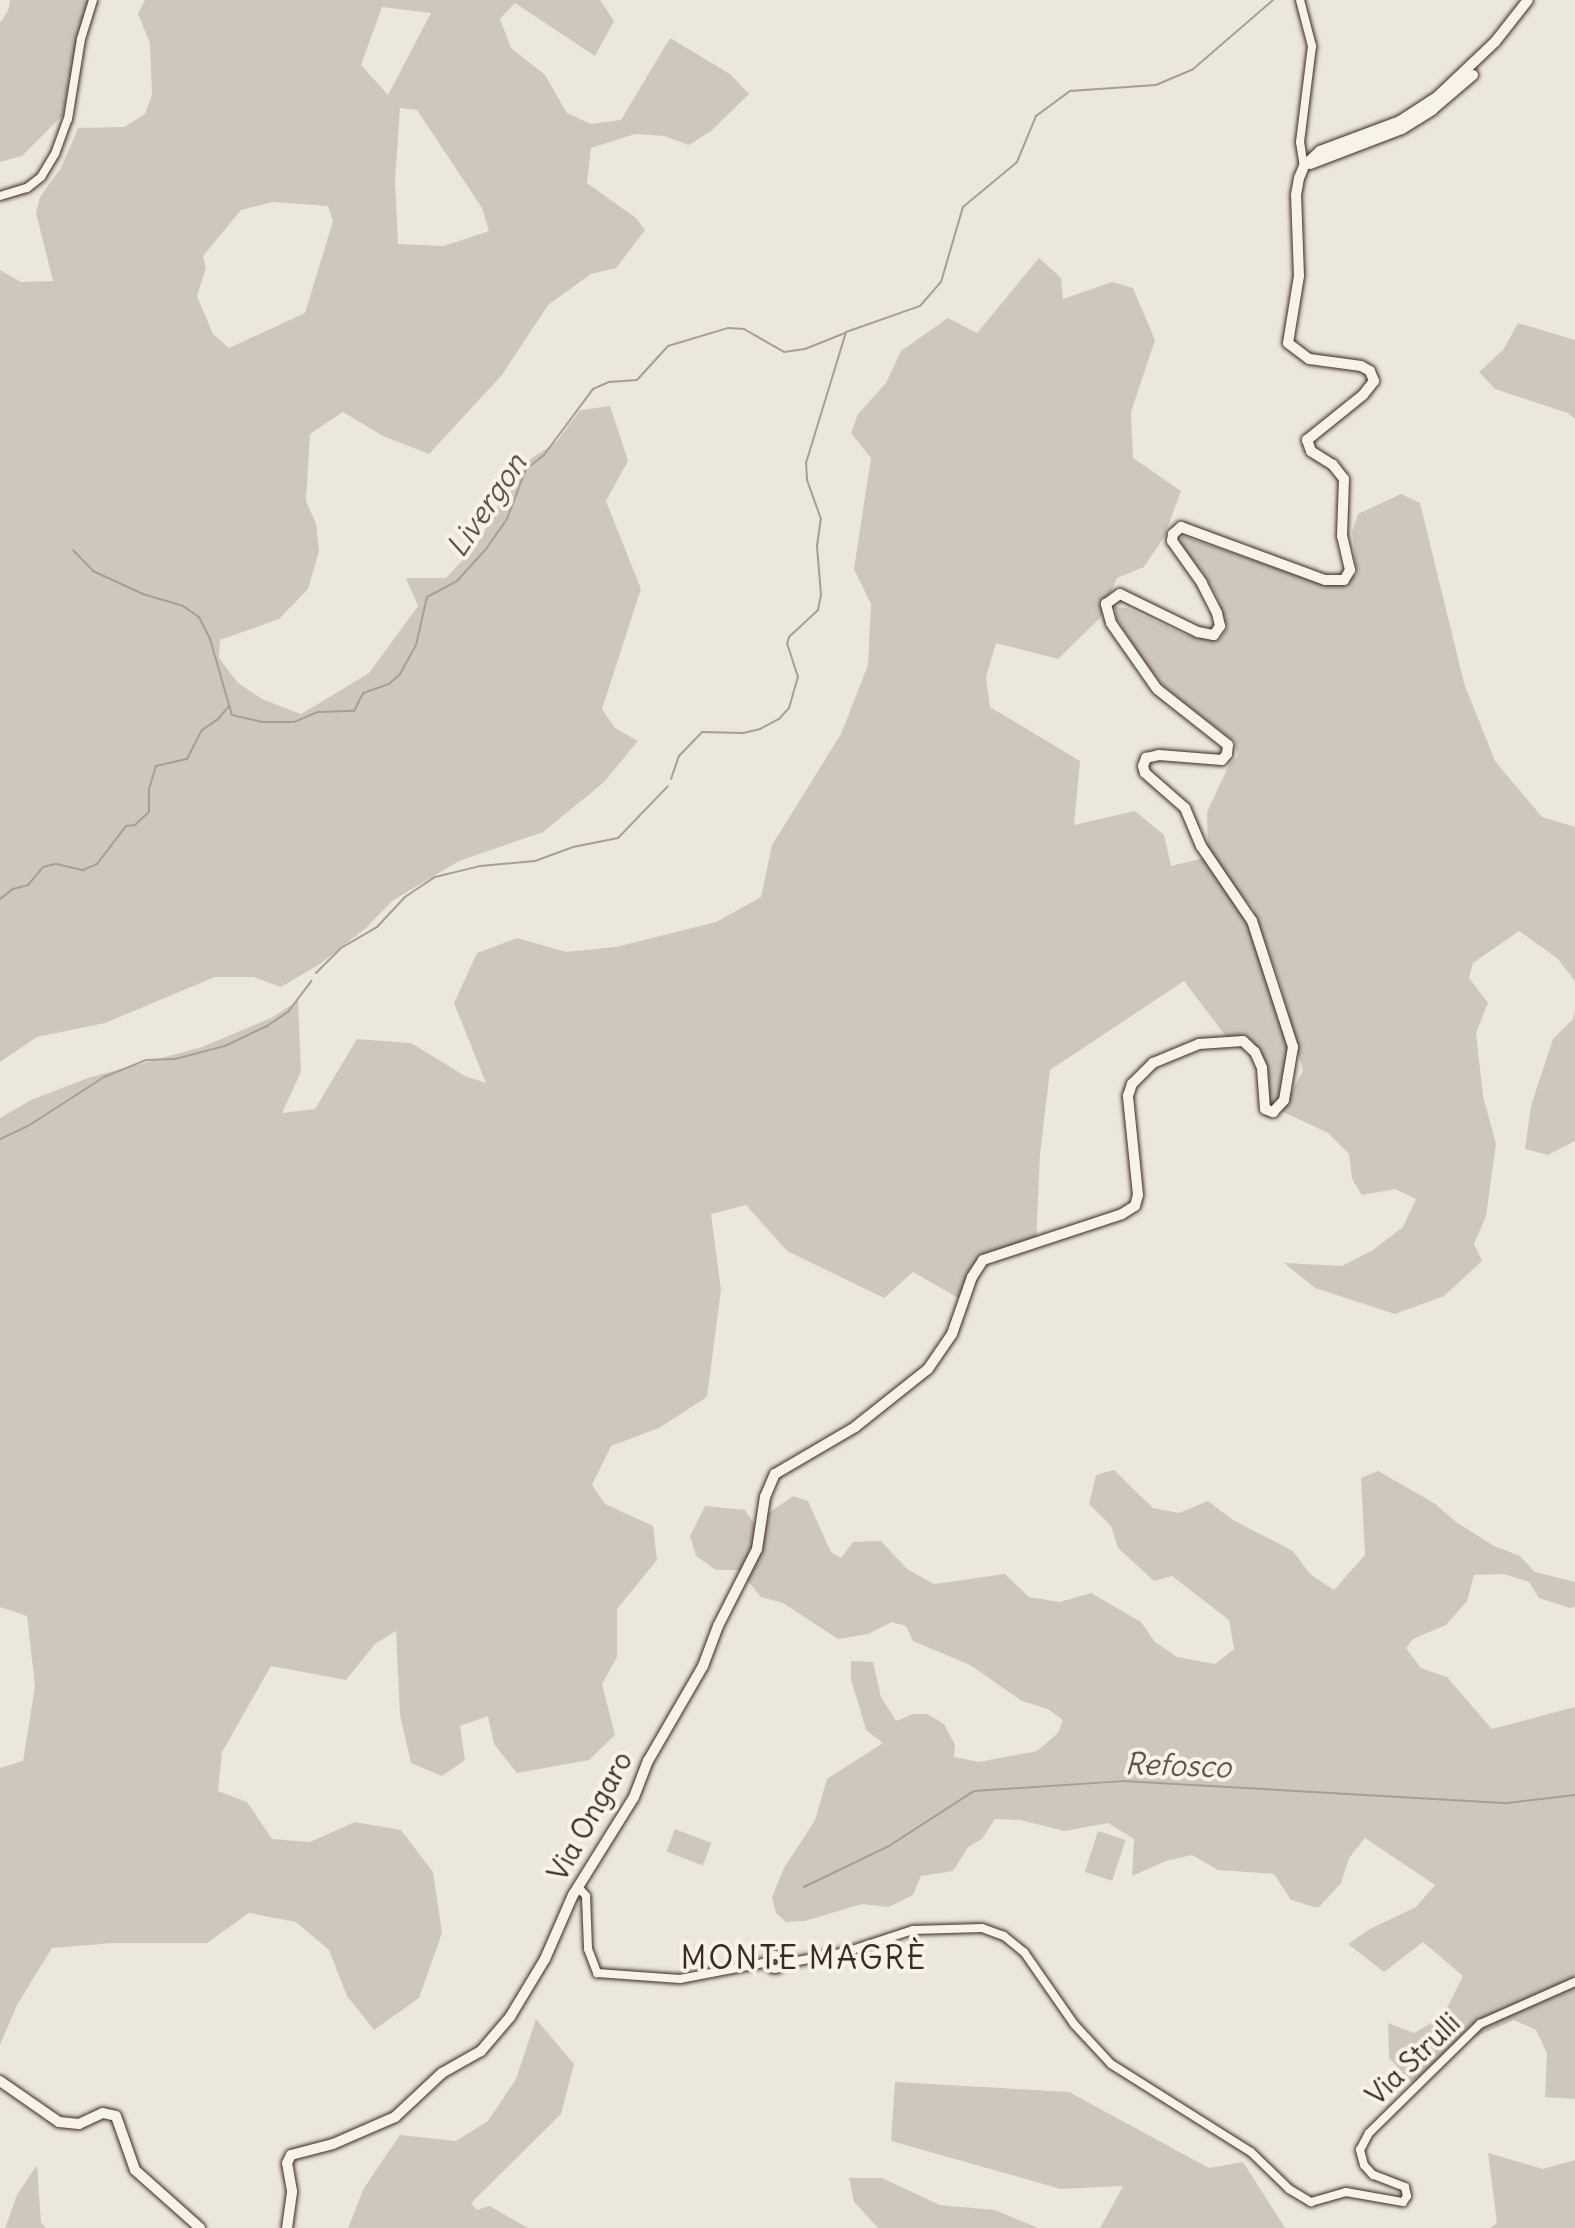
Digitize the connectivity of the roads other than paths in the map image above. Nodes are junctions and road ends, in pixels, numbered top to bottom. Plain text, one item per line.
1 (93, 0) edge
2 (1300, 0) edge
3 (1528, 0) edge
4 (1535, 0) edge
5 (1304, 166) junction
6 (0, 196) edge
7 (578, 1887) junction
8 (1575, 1982) edge
9 (0, 2081) edge
10 (200, 2228) edge
11 (287, 2228) edge

1 - 6 street
2 - 5 street
3 - 5 main road
4 - 5 main road
5 - 7 main road, Via Ongaro
7 - 8 street, Via Strulli
7 - 11 main road, Via Ongaro
9 - 10 main road

